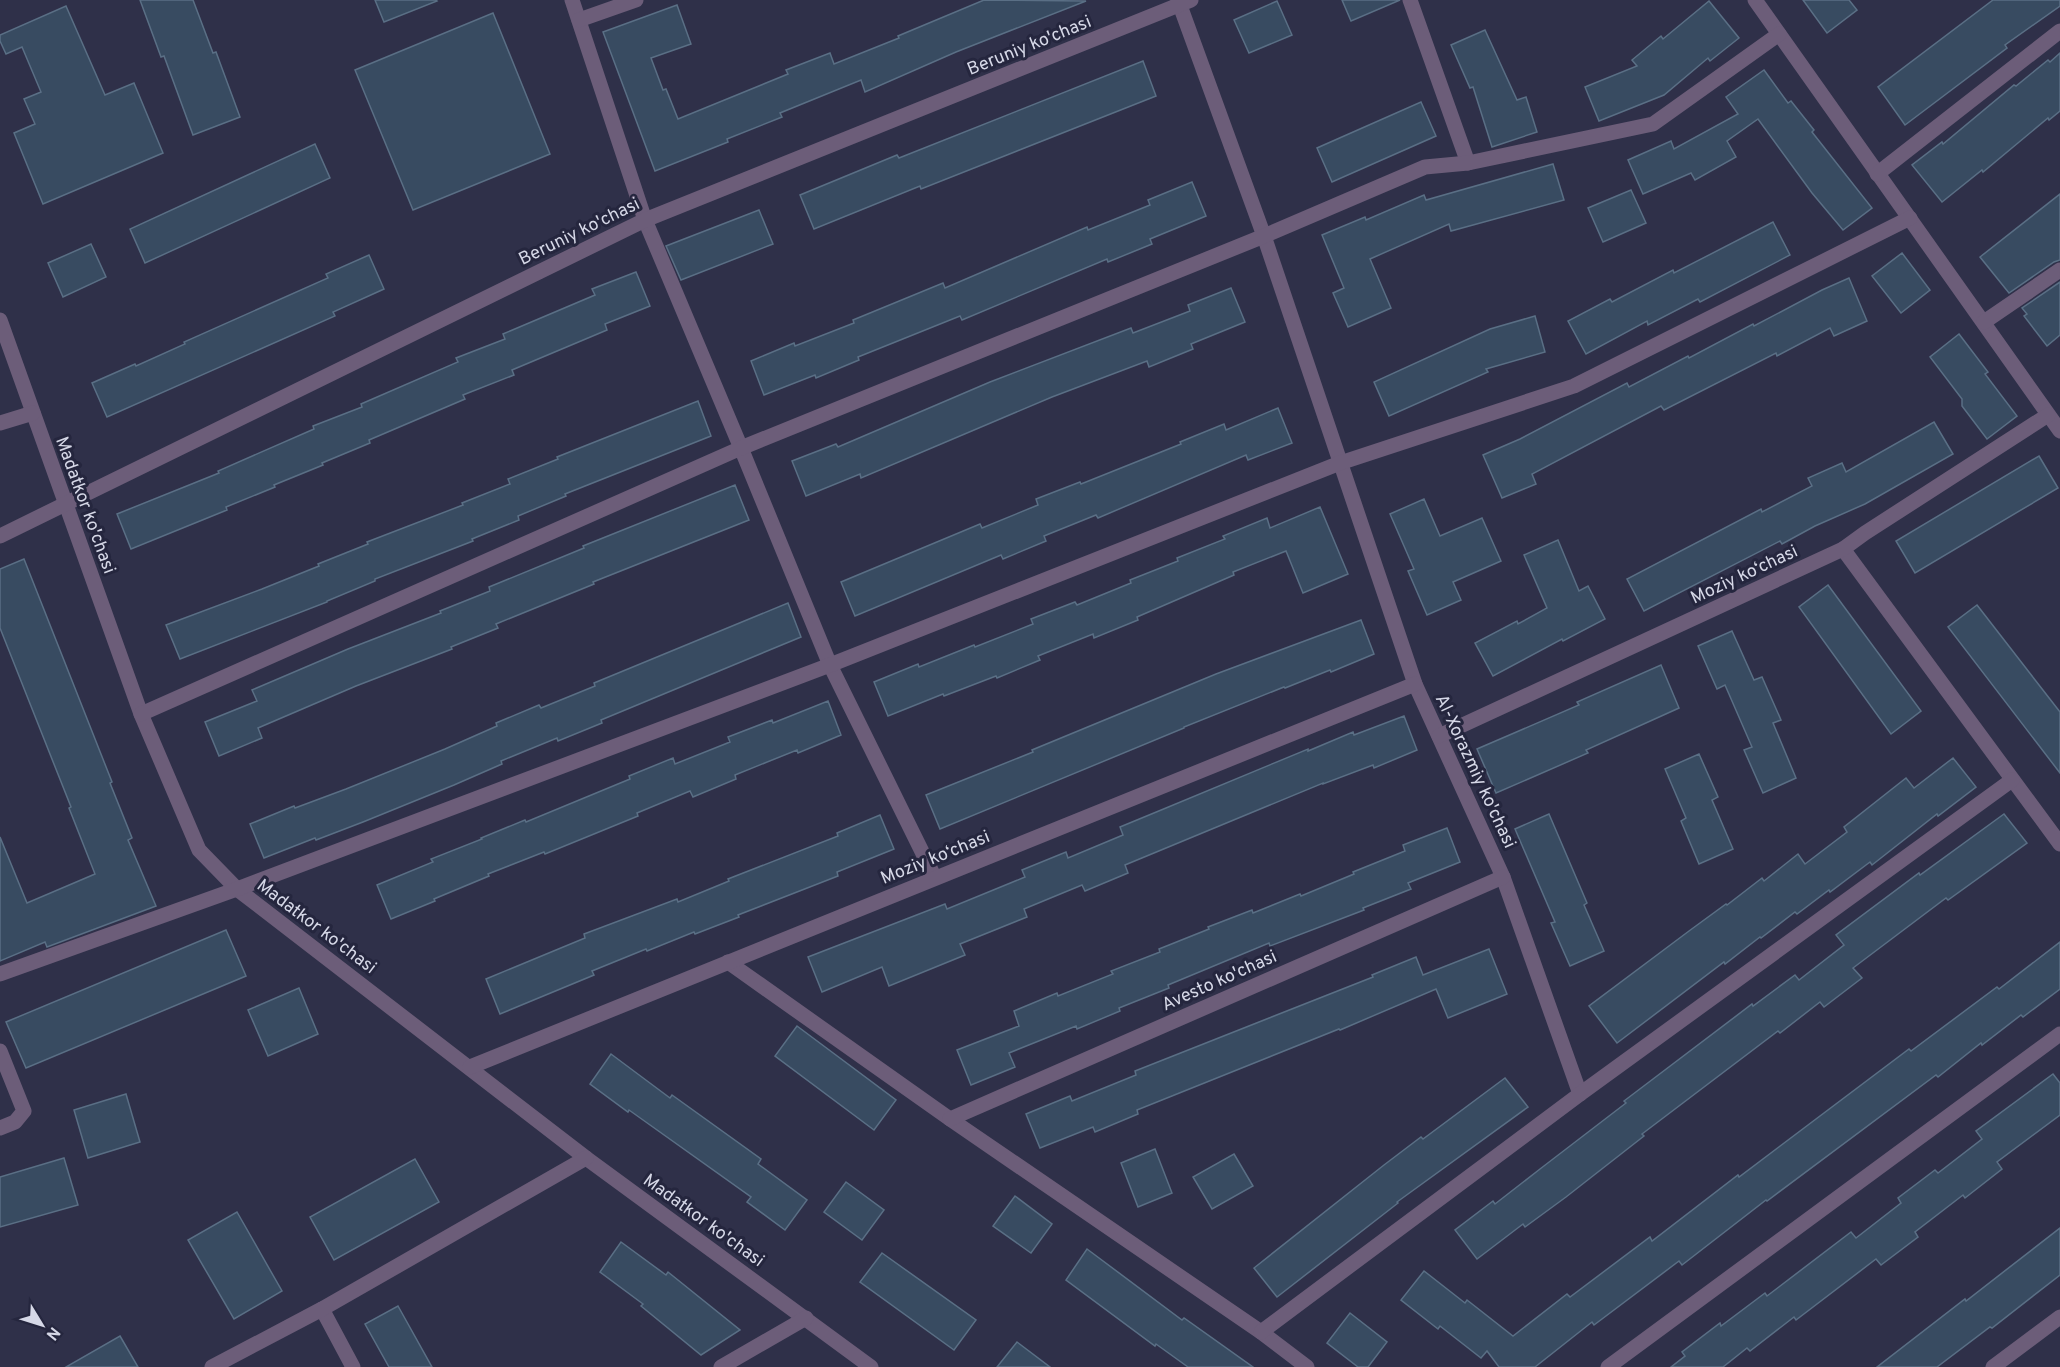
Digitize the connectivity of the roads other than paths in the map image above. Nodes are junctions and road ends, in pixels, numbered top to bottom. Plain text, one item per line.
1 (572, 0) edge
2 (636, 0) edge
3 (1410, 0) edge
4 (1758, 1) edge
5 (1183, 2) edge
6 (579, 20) junction
7 (2060, 32) edge
8 (1779, 34) junction
9 (1468, 163) junction
10 (1877, 174) junction
11 (1910, 218) junction
12 (645, 220) junction
13 (1264, 236) junction
14 (2060, 270) edge
15 (0, 320) edge
16 (1984, 322) junction
17 (33, 413) junction
18 (2048, 415) junction
19 (0, 423) edge
20 (2060, 431) edge
21 (741, 448) junction
22 (1340, 463) junction
23 (65, 505) junction
24 (0, 536) edge
25 (1843, 549) junction
26 (830, 665) junction
27 (1415, 684) junction
28 (141, 714) junction
29 (1439, 736) junction
30 (2012, 780) junction
31 (2060, 844) edge
32 (1503, 877) junction
33 (935, 878) junction
34 (237, 889) junction
35 (728, 962) junction
36 (0, 974) edge
37 (2060, 1034) edge
38 (0, 1051) edge
39 (470, 1067) junction
40 (1580, 1094) junction
41 (950, 1119) junction
42 (0, 1128) edge
43 (586, 1158) junction
44 (322, 1309) junction
45 (2060, 1317) edge
46 (806, 1318) junction
47 (1261, 1332) junction
48 (212, 1367) edge
49 (353, 1367) edge
50 (721, 1367) edge
51 (871, 1367) edge
52 (1307, 1367) edge
53 (1608, 1367) edge
54 (1993, 1367) edge

1 - 6 street
2 - 6 street
3 - 9 street
4 - 8 street
5 - 12 street, Beruniy ko'chasi
5 - 13 street, Al-Xorazmiy ko'chasi
6 - 12 street
7 - 10 street
8 - 9 street
8 - 10 street
9 - 13 street
10 - 11 street
11 - 16 street
11 - 22 street
12 - 21 street
12 - 23 street, Beruniy ko'chasi
13 - 21 street
13 - 22 street, Al-Xorazmiy ko'chasi
14 - 16 street
15 - 17 street, Madatkor ko'chasi
16 - 18 street
17 - 19 street
17 - 23 street, Madatkor ko'chasi
18 - 20 street
18 - 25 street, Moziy ko‘chasi
21 - 26 street
21 - 28 street
22 - 26 street
22 - 27 street, Al-Xorazmiy ko'chasi
23 - 24 street, Beruniy ko'chasi
23 - 28 street, Madatkor ko'chasi
25 - 29 street, Moziy ko‘chasi
25 - 30 street
26 - 33 street
26 - 34 street
27 - 29 street, Al-Xorazmiy ko'chasi
27 - 33 street, Moziy ko‘chasi
28 - 34 street, Madatkor ko'chasi
29 - 32 street, Al-Xorazmiy ko'chasi
30 - 31 street
30 - 40 street
32 - 40 street, Al-Xorazmiy ko'chasi
32 - 41 street, Avesto ko'chasi
33 - 35 street, Moziy ko‘chasi
34 - 36 street
34 - 39 street, Madatkor ko'chasi
35 - 39 street, Moziy ko‘chasi
35 - 41 street
37 - 53 street
38 - 42 street
39 - 43 street, Madatkor ko'chasi
40 - 47 street
41 - 47 street
43 - 44 street
43 - 46 street, Madatkor ko'chasi
44 - 48 street
44 - 49 street
45 - 54 street
46 - 50 street
46 - 51 street, Madatkor ko'chasi
47 - 52 street

